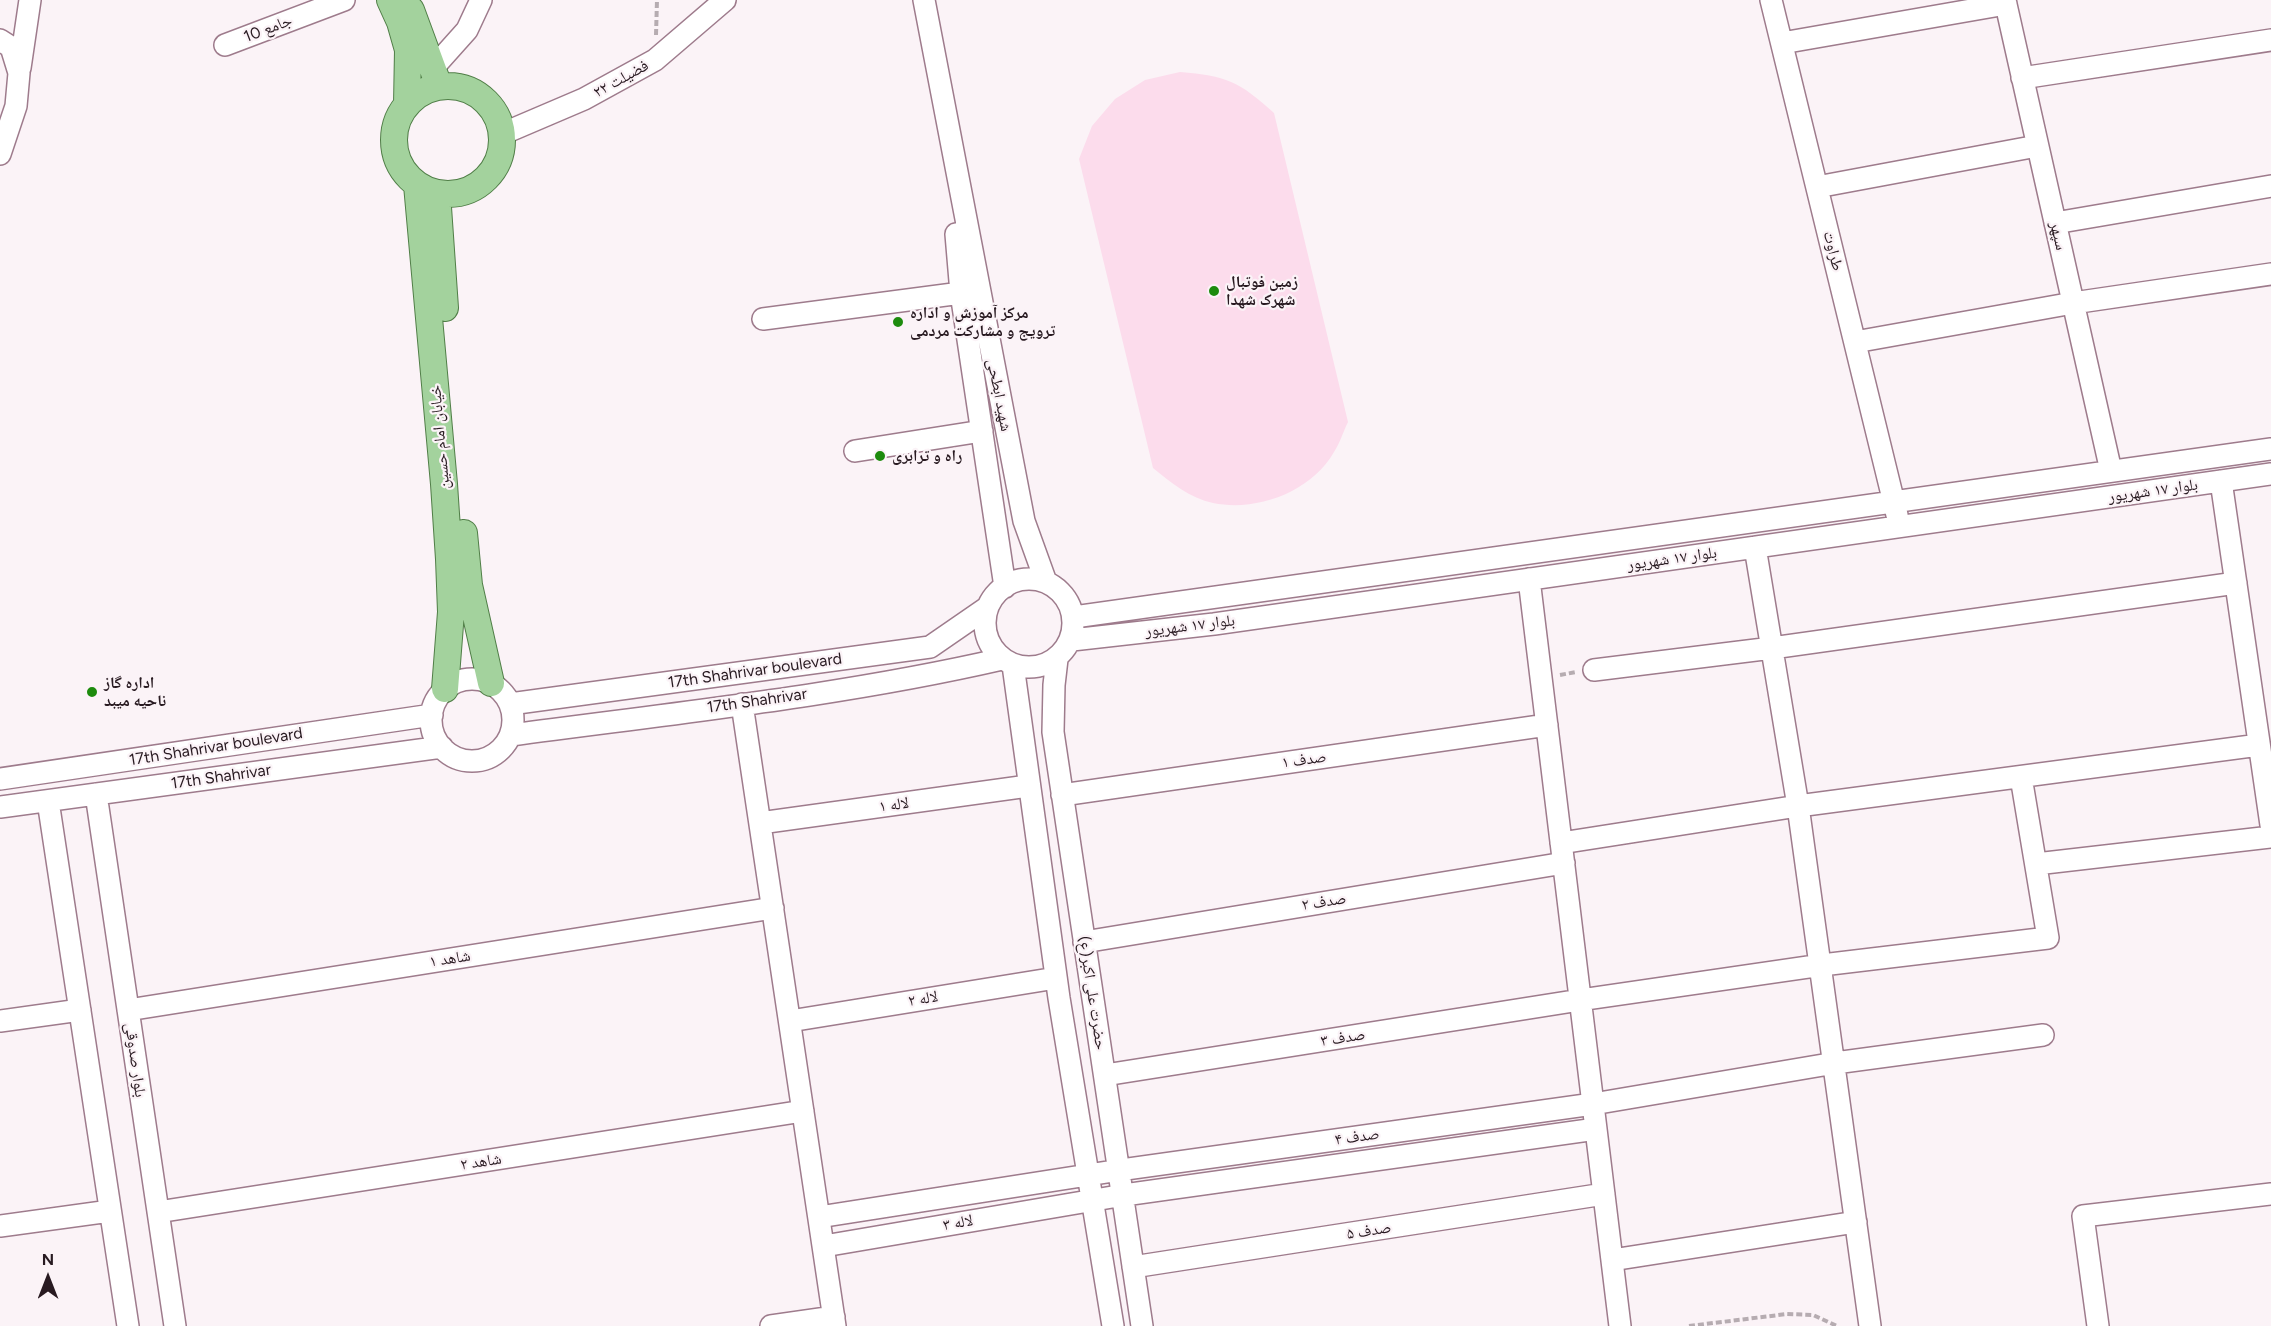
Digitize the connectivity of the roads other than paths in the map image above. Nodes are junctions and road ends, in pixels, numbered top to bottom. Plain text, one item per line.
1 (30, 0) edge
2 (344, 0) edge
3 (390, 0) edge
4 (407, 0) edge
5 (481, 0) edge
6 (725, 0) edge
7 (924, 0) edge
8 (1772, 0) edge
9 (2005, 2) edge
10 (0, 40) edge
11 (2271, 40) edge
12 (1782, 43) junction
13 (225, 45) dead end
14 (19, 73) junction
15 (436, 77) junction
16 (2022, 78) junction
17 (407, 104) junction
18 (502, 134) junction
19 (2037, 146) junction
20 (0, 154) edge
21 (956, 171) junction
22 (2271, 186) edge
23 (1817, 187) junction
24 (427, 189) junction
25 (2055, 223) junction
26 (2271, 274) edge
27 (961, 292) junction
28 (2073, 303) junction
29 (763, 319) dead end
30 (1855, 342) junction
31 (982, 431) junction
32 (2271, 449) edge
33 (855, 452) dead end
34 (2111, 471) junction
35 (2271, 474) edge
36 (2221, 481) junction
37 (1893, 502) junction
38 (1901, 527) junction
39 (1755, 547) junction
40 (1529, 579) junction
41 (1046, 582) junction
42 (2236, 583) junction
43 (1005, 587) junction
44 (988, 607) junction
45 (1074, 617) junction
46 (1072, 640) junction
47 (1772, 648) junction
48 (1057, 659) junction
49 (1007, 662) junction
50 (1594, 670) road end
51 (490, 683) junction
52 (445, 690) junction
53 (510, 704) junction
54 (742, 704) junction
55 (432, 715) junction
56 (1547, 725) junction
57 (511, 735) junction
58 (2259, 745) junction
59 (442, 747) junction
60 (2021, 777) junction
61 (0, 779) edge
62 (1028, 786) junction
63 (96, 794) junction
64 (1062, 795) junction
65 (48, 801) junction
66 (1798, 806) junction
67 (0, 807) edge
68 (760, 824) junction
69 (2271, 825) edge
70 (1068, 833) junction
71 (2271, 837) edge
72 (1036, 838) junction
73 (1562, 853) junction
74 (2036, 864) junction
75 (773, 908) junction
76 (1084, 942) junction
77 (1822, 965) junction
78 (1056, 978) junction
79 (1581, 1000) junction
80 (80, 1010) junction
81 (128, 1010) junction
82 (0, 1021) edge
83 (790, 1021) junction
84 (2043, 1035) dead end
85 (1835, 1063) junction
86 (1104, 1075) junction
87 (1593, 1104) junction
88 (803, 1111) junction
89 (1596, 1129) junction
90 (1120, 1170) junction
91 (1088, 1176) junction
92 (1604, 1194) junction
93 (2271, 1194) edge
94 (1124, 1195) junction
95 (1092, 1201) junction
96 (110, 1211) junction
97 (158, 1212) junction
98 (819, 1217) junction
99 (1856, 1222) junction
100 (0, 1226) edge
101 (824, 1246) junction
102 (1612, 1260) junction
103 (1133, 1267) junction
104 (835, 1321) edge
105 (128, 1326) edge
106 (175, 1326) edge
107 (771, 1326) edge
108 (1113, 1326) edge
109 (1142, 1326) edge
110 (1620, 1326) edge
111 (1870, 1326) edge
112 (2098, 1326) edge

1 - 14 street
2 - 13 street, جامع 10
3 - 17 main road
4 - 15 main road
5 - 15 street
6 - 18 street, فضیلت ۲۲
7 - 21 street, شهید ابطحی
8 - 12 street, طراوت
9 - 12 street
9 - 16 street, سپهر
10 - 14 street
11 - 16 street
12 - 23 street, طراوت
14 - 20 street
15 - 17 main road
15 - 18 main road
16 - 19 street, سپهر
17 - 24 main road
18 - 24 main road
19 - 23 street
19 - 25 street, سپهر
21 - 27 street, شهید ابطحی
21 - 41 street, شهید ابطحی
22 - 25 street
23 - 30 street, طراوت
24 - 51 main road, خیابان امام حسین
24 - 52 main road, خیابان امام حسین
25 - 28 street, سپهر
26 - 28 street
27 - 29 street
27 - 31 street, شهید ابطحی
28 - 30 street
28 - 34 street, سپهر
30 - 37 street, طراوت
31 - 33 street
31 - 43 street, شهید ابطحی
32 - 34 street, بلوار ۱۷ شهریور
34 - 37 street, بلوار ۱۷ شهریور
35 - 36 street, بلوار ۱۷ شهریور
36 - 38 street, بلوار ۱۷ شهریور
36 - 42 street
37 - 38 street, طراوت
37 - 45 street, بلوار ۱۷ شهریور
38 - 39 street, بلوار ۱۷ شهریور
39 - 40 street, بلوار ۱۷ شهریور
39 - 47 street
40 - 46 street, بلوار ۱۷ شهریور
40 - 56 street
41 - 43 street
41 - 45 street
42 - 47 street
42 - 58 street
43 - 44 street
44 - 49 street
44 - 53 street, 17th Shahrivar boulevard
45 - 46 street
46 - 48 street
47 - 50 street
47 - 66 street
48 - 49 street
48 - 64 street, حضرت علی اکبر(ع)
49 - 54 street, 17th Shahrivar
49 - 62 street, حضرت علی اکبر(ع)
51 - 52 street
51 - 53 street
52 - 55 street
53 - 57 street
54 - 57 street, 17th Shahrivar
54 - 68 street
55 - 59 street
55 - 61 street, 17th Shahrivar boulevard
56 - 64 street, صدف ۱
56 - 73 street
57 - 59 street
58 - 60 street, صدف ۲
58 - 69 street
59 - 63 street, 17th Shahrivar
60 - 66 street, صدف ۲
60 - 74 street
62 - 68 street, لاله ۱
62 - 72 street, حضرت علی اکبر(ع)
63 - 65 street, 17th Shahrivar
63 - 81 street, بلوار صدوقی
64 - 70 street, حضرت علی اکبر(ع)
65 - 67 street, 17th Shahrivar
65 - 80 street
66 - 73 street, صدف ۲
66 - 77 street
68 - 75 street
70 - 72 street
70 - 76 street, حضرت علی اکبر(ع)
71 - 74 street
72 - 78 street, حضرت علی اکبر(ع)
73 - 76 street, صدف ۲
73 - 79 street
74 - 77 street, صدف ۳
75 - 81 street, شاهد ۱
75 - 83 street
76 - 86 street, حضرت علی اکبر(ع)
77 - 79 street, صدف ۳
77 - 85 street
78 - 83 street, لاله ۲
78 - 91 street, حضرت علی اکبر(ع)
79 - 86 street, صدف ۳
79 - 87 street
80 - 82 street
80 - 96 street
81 - 97 street, بلوار صدوقی
83 - 88 street
84 - 85 street, صدف ۴
85 - 87 street, صدف ۴
85 - 99 street
86 - 90 street, حضرت علی اکبر(ع)
87 - 89 street
87 - 90 street, صدف ۴
88 - 97 street, شاهد ۲
88 - 98 street
89 - 92 street
89 - 94 street, صدف ۴
90 - 91 street, صدف ۴
90 - 94 street, حضرت علی اکبر(ع)
91 - 95 street, حضرت علی اکبر(ع)
91 - 98 street, لاله ۳
92 - 102 street
92 - 103 street, صدف ۵
93 - 112 street
94 - 95 street, صدف ۴
94 - 103 street, حضرت علی اکبر(ع)
95 - 101 street, لاله ۳
95 - 108 street, حضرت علی اکبر(ع)
96 - 100 street
96 - 105 street
97 - 106 street, بلوار صدوقی
98 - 101 street
99 - 102 street
99 - 111 street
101 - 104 street
102 - 110 street
103 - 109 street, حضرت علی اکبر(ع)
104 - 107 street

